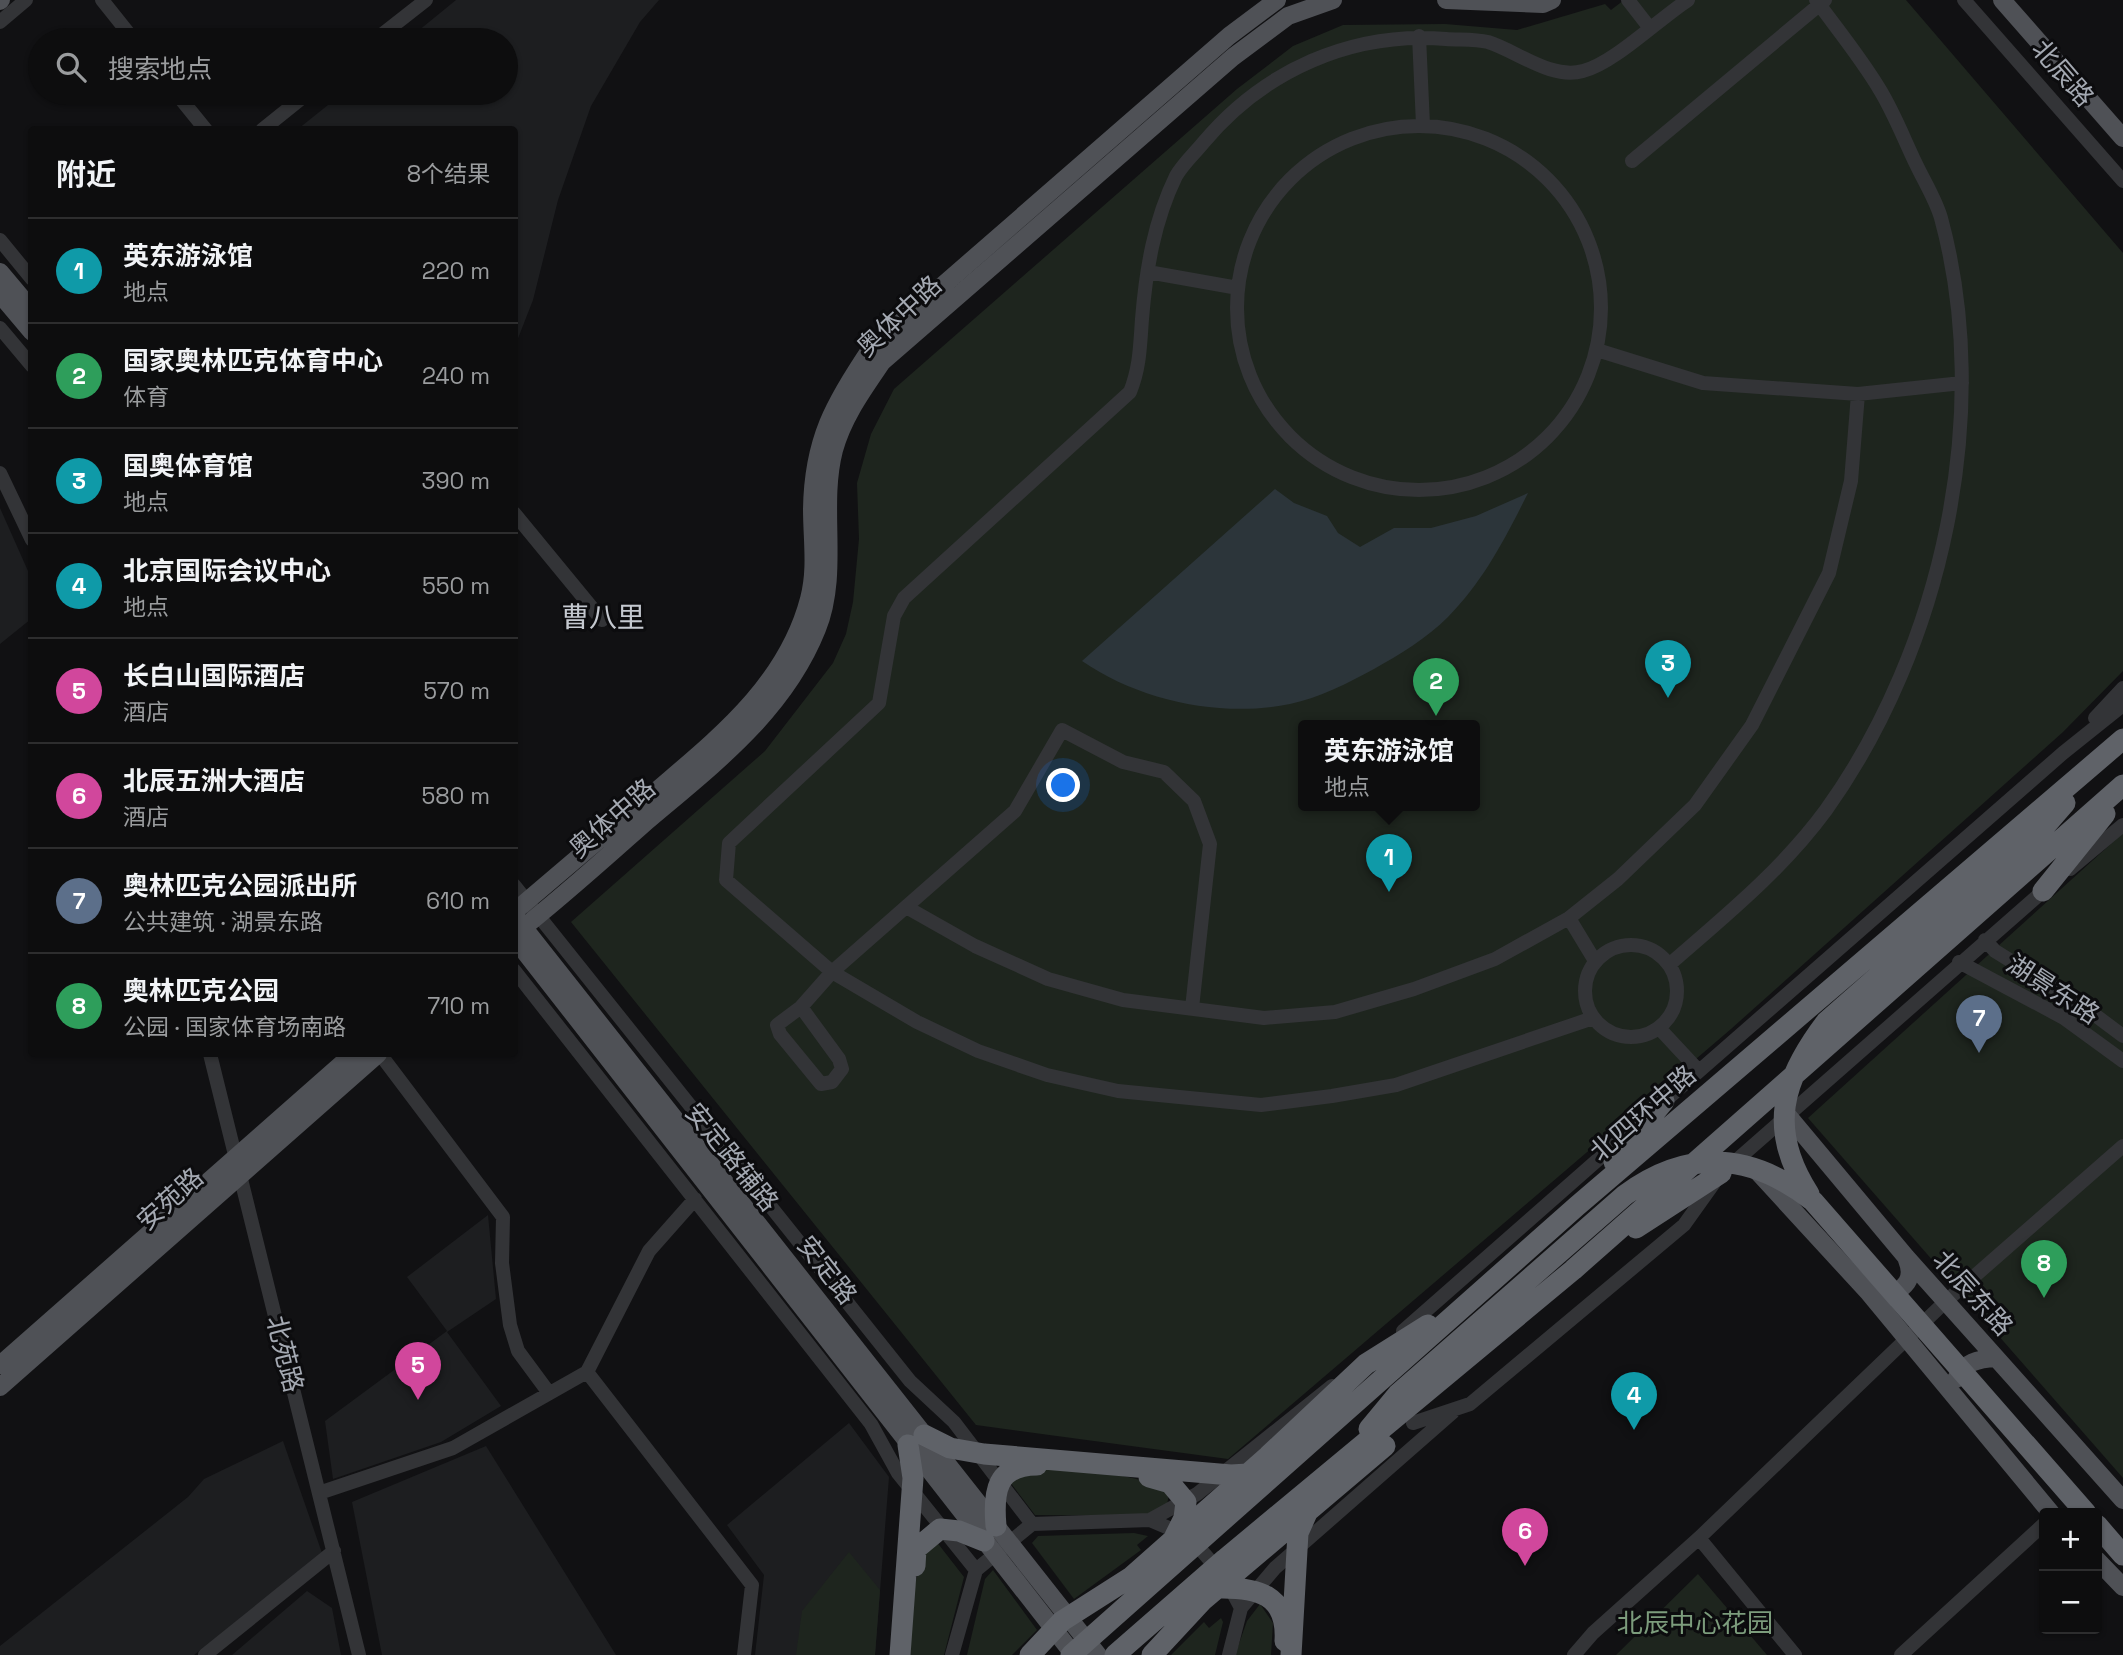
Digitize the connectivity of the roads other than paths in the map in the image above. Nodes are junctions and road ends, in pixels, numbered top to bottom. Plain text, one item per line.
1 (26, 0) edge
2 (102, 0) edge
3 (1278, 0) edge
4 (1333, 0) edge
5 (1446, 0) edge
6 (1552, 0) edge
7 (1628, 0) edge
8 (1688, 0) edge
9 (1816, 0) edge
10 (1825, 0) edge
11 (1964, 0) edge
12 (2002, 0) edge
13 (416, 3) edge
14 (0, 22) edge
15 (1649, 27) junction
16 (124, 28) edge
17 (388, 28) edge
18 (1419, 36) junction
19 (186, 105) edge
20 (293, 105) edge
21 (1423, 125) junction
22 (203, 126) edge
23 (267, 126) edge
24 (2123, 138) edge
25 (1632, 162) dead end
26 (2123, 181) edge
27 (0, 240) edge
28 (0, 272) edge
29 (1148, 272) junction
30 (28, 274) edge
31 (1238, 288) junction
32 (0, 294) edge
33 (28, 305) edge
34 (28, 327) edge
35 (0, 328) edge
36 (1597, 350) junction
37 (28, 361) edge
38 (1962, 383) junction
39 (1858, 394) junction
40 (0, 473) edge
41 (518, 518) edge
42 (28, 532) edge
43 (603, 620) dead end
44 (2123, 688) edge
45 (2123, 705) edge
46 (2116, 745) edge
47 (2063, 753) junction
48 (2123, 785) edge
49 (2123, 792) edge
50 (2123, 825) edge
51 (2043, 891) junction
52 (906, 907) junction
53 (1569, 918) junction
54 (521, 921) edge
55 (1984, 940) junction
56 (1595, 961) junction
57 (1959, 962) junction
58 (1670, 964) junction
59 (832, 972) junction
60 (518, 975) edge
61 (801, 1007) junction
62 (1192, 1008) junction
63 (1593, 1018) junction
64 (1659, 1028) junction
65 (2123, 1036) edge
66 (211, 1057) edge
67 (350, 1057) edge
68 (375, 1057) edge
69 (381, 1057) edge
70 (2123, 1061) edge
71 (1699, 1071) junction
72 (1664, 1101) junction
73 (1789, 1116) junction
74 (2123, 1146) edge
75 (1743, 1155) junction
76 (238, 1163) junction
77 (1721, 1173) junction
78 (695, 1199) junction
79 (1813, 1201) junction
80 (1577, 1206) junction
81 (1906, 1257) junction
82 (1573, 1270) junction
83 (1481, 1293) junction
84 (1869, 1293) junction
85 (1945, 1302) junction
86 (1908, 1340) junction
87 (1996, 1358) junction
88 (1366, 1364) junction
89 (0, 1366) edge
90 (587, 1371) junction
91 (1452, 1373) junction
92 (0, 1387) edge
93 (549, 1393) junction
94 (1959, 1402) junction
95 (1458, 1407) junction
96 (1413, 1423) junction
97 (916, 1440) junction
98 (1336, 1468) junction
99 (1248, 1474) junction
100 (319, 1493) junction
101 (2123, 1500) edge
102 (2047, 1508) edge
103 (2082, 1508) edge
104 (1308, 1511) junction
105 (1150, 1520) junction
106 (1032, 1524) junction
107 (2039, 1529) edge
108 (2102, 1531) edge
109 (990, 1534) junction
110 (1699, 1538) junction
111 (1171, 1550) junction
112 (334, 1551) junction
113 (2123, 1555) edge
114 (2102, 1565) edge
115 (976, 1570) junction
116 (2123, 1587) edge
117 (1208, 1589) junction
118 (1241, 1608) junction
119 (205, 1655) edge
120 (359, 1655) edge
121 (744, 1655) edge
122 (900, 1655) edge
123 (909, 1655) edge
124 (952, 1655) edge
125 (1030, 1655) edge
126 (1073, 1655) edge
127 (1098, 1655) edge
128 (1115, 1655) edge
129 (1152, 1655) edge
130 (1229, 1655) edge
131 (1283, 1655) edge
132 (1291, 1655) edge
133 (1574, 1655) edge
134 (1795, 1655) edge
135 (1901, 1655) edge

1 - 14 street
2 - 16 street
3 - 54 main road, 奥体中路
4 - 54 main road, 奥体中路
5 - 6 main road
7 - 15 street
8 - 15 street
9 - 38 street
10 - 25 street
11 - 26 street, 北辰路
12 - 24 main road, 北辰路
13 - 17 street
15 - 18 street
18 - 21 street
18 - 29 street
19 - 22 street
20 - 23 street
21 - 31 street
21 - 36 street
27 - 30 street
28 - 33 main road
29 - 31 street
29 - 59 street
31 - 36 street
32 - 34 main road
35 - 37 street
36 - 39 street
38 - 39 street
38 - 58 street
39 - 53 street
40 - 42 street
41 - 43 street
44 - 47 street
45 - 47 street, 北四环中路
46 - 79 highway
46 - 80 highway, 北四环中路
47 - 71 street, 北四环中路
48 - 82 highway
49 - 51 highway
50 - 51 street
51 - 55 street
52 - 59 street
52 - 62 street
52 - 62 street
53 - 56 street
53 - 62 street
54 - 97 main road, 安定路
54 - 97 main road, 安定路
54 - 106 street, 安定路辅路
55 - 57 street
55 - 65 street, 湖景东路
56 - 58 street
56 - 63 street
57 - 70 street, 湖景东路
57 - 73 street
58 - 64 street
59 - 61 street
59 - 63 street
60 - 78 street, 安定路辅路
61 - 61 street
63 - 64 street
64 - 71 street
66 - 76 street, 北苑路
67 - 76 main road, 安苑路
68 - 76 main road, 安苑路
69 - 93 street
71 - 72 street, 北四环中路
72 - 80 highway
72 - 88 street, 北四环中路
73 - 75 street
73 - 81 main road, 北辰东路
74 - 85 street
75 - 77 street
75 - 84 main road
76 - 89 main road, 安苑路
76 - 92 main road, 安苑路
76 - 100 street, 北苑路
77 - 82 highway
77 - 95 street
78 - 90 street
78 - 115 street, 安定路辅路
79 - 98 highway
79 - 103 highway
80 - 83 highway, 北四环中路
81 - 84 main road
81 - 85 main road, 北辰东路
82 - 91 highway
83 - 88 highway
83 - 111 highway, 北四环中路
84 - 86 main road
85 - 86 street
85 - 87 main road, 北辰东路
86 - 94 main road
86 - 110 street
87 - 94 main road
87 - 101 main road, 北辰东路
88 - 99 highway
88 - 105 street, 北四环中路
90 - 93 street
90 - 121 street
91 - 96 highway
91 - 98 highway
93 - 100 street
94 - 102 main road
95 - 96 street
95 - 118 street
96 - 104 highway
97 - 99 highway
97 - 109 main road, 安定路
97 - 122 highway
98 - 117 highway
99 - 111 highway
100 - 112 street, 北苑路
104 - 117 highway
104 - 132 highway
105 - 106 street
105 - 118 street
106 - 115 street
107 - 135 street
108 - 113 highway
109 - 111 highway
109 - 123 highway
109 - 126 main road, 安定路
109 - 127 main road, 安定路
110 - 133 street
110 - 134 street
111 - 125 highway
111 - 126 highway
112 - 119 street
112 - 120 street, 北苑路
114 - 116 main road
115 - 124 street
117 - 128 highway
117 - 129 highway
117 - 131 highway
118 - 130 street

